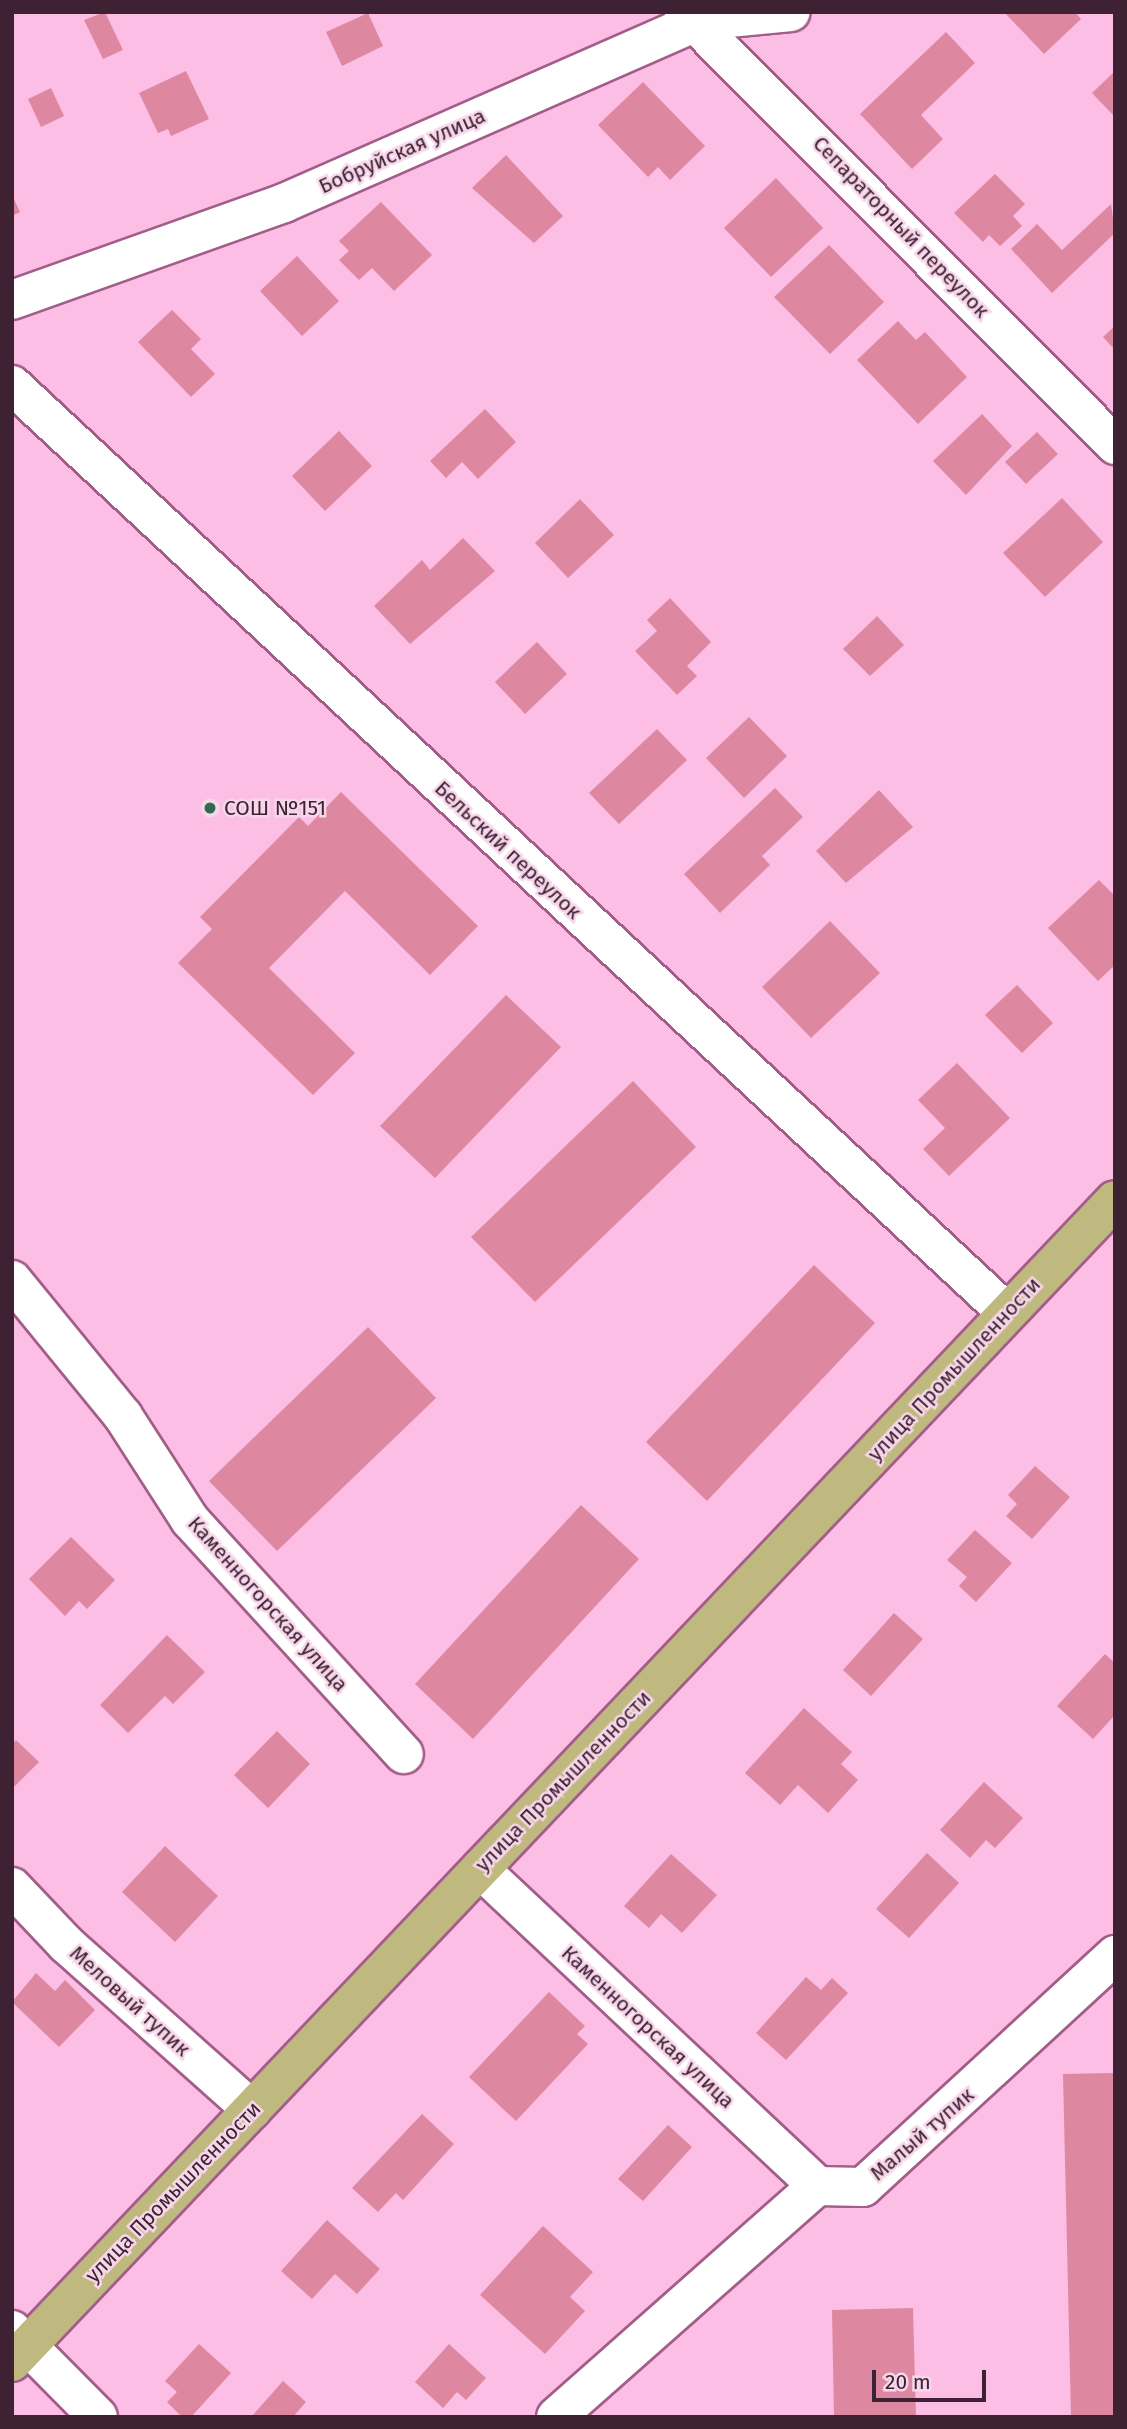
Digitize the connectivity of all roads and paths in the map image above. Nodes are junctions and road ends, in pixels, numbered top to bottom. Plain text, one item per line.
1 (791, 12) edge
2 (691, 17) edge
3 (12, 300) edge
4 (12, 385) edge
5 (1115, 445) edge
6 (1115, 1200) edge
7 (12, 1280) edge
8 (1006, 1312) junction
9 (404, 1754) dead end
10 (480, 1868) junction
11 (12, 1887) edge
12 (1115, 1955) edge
13 (252, 2110) junction
14 (817, 2186) junction
15 (18, 2346) edge
16 (98, 2417) edge
17 (556, 2417) edge

1 - 2 street, Бобруйская улица
2 - 3 street, Бобруйская улица
2 - 5 street, Сепараторный переулок
4 - 8 street, Бельский переулок
6 - 8 main road, улица Промышленности
7 - 9 street, Каменногорская улица
8 - 10 main road, улица Промышленности
10 - 13 main road, улица Промышленности
10 - 14 street, Каменногорская улица
11 - 13 street, Меловый тупик
12 - 14 street, Малый тупик
13 - 15 main road, улица Промышленности
14 - 17 street
15 - 16 street

